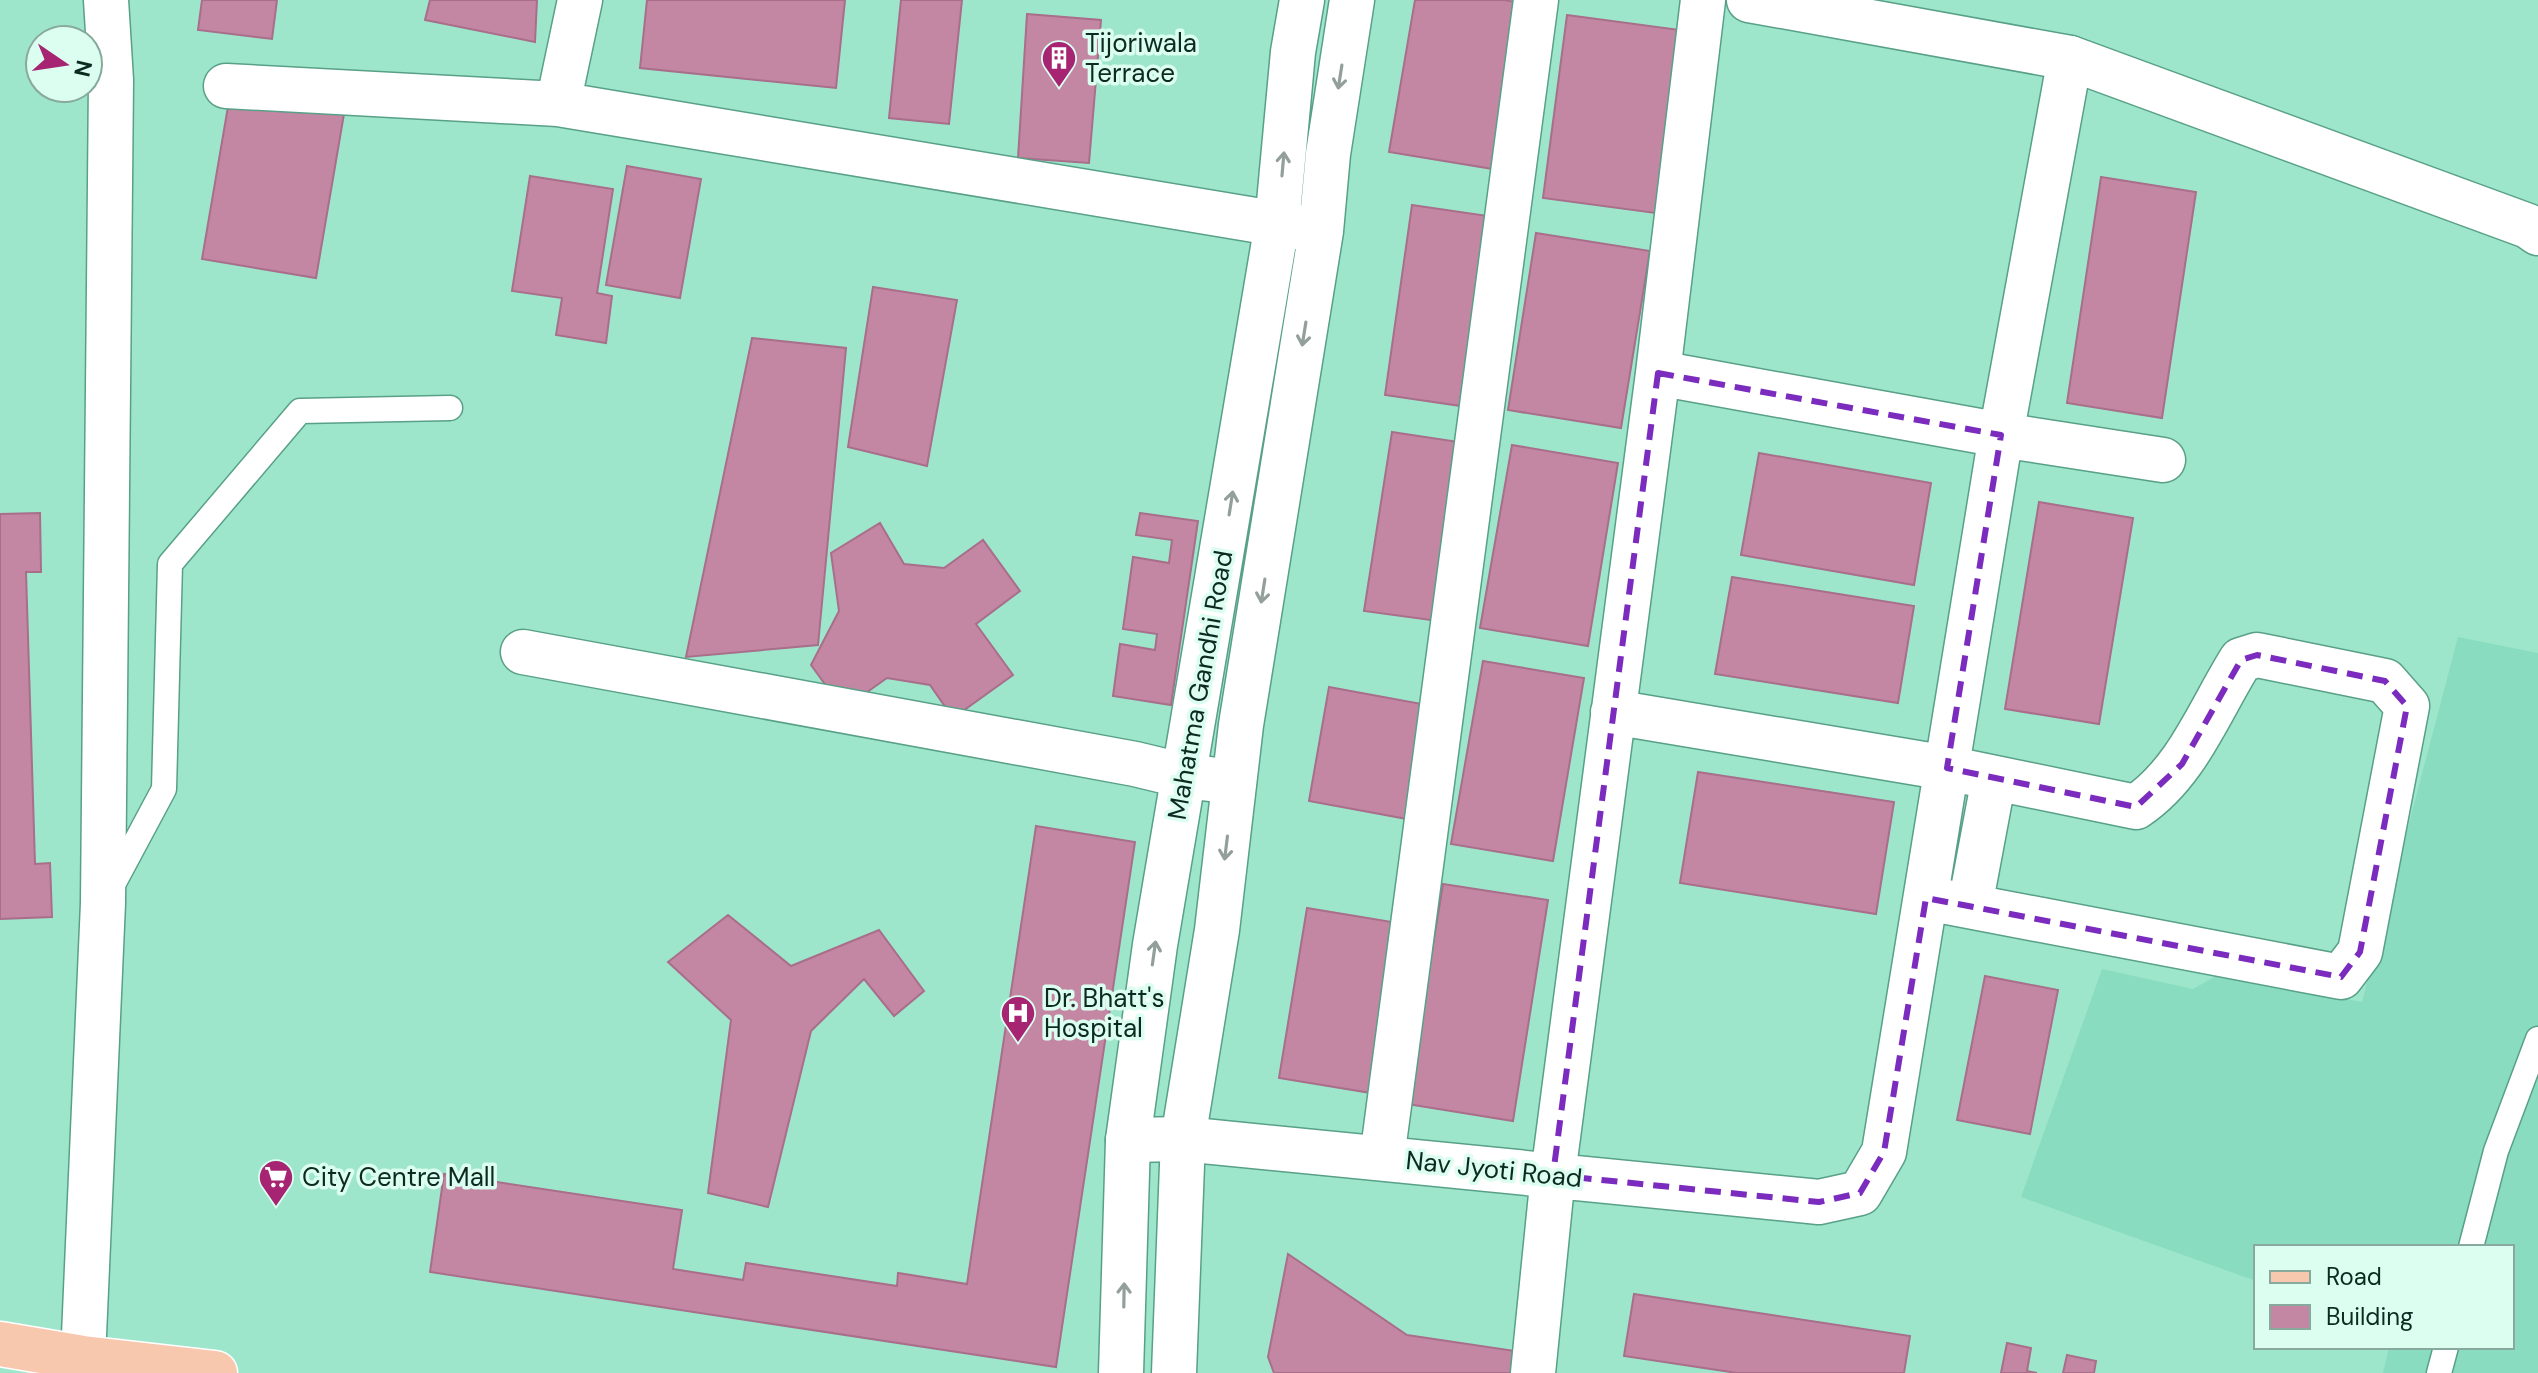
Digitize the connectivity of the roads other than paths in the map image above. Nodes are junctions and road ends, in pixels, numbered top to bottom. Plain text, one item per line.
1 (106, 0) edge
2 (580, 0) edge
3 (1302, 0) edge
4 (1352, 0) edge
5 (1536, 0) edge
6 (1703, 0) edge
7 (1749, 0) edge
8 (2070, 58) junction
9 (226, 86) dead end
10 (558, 104) junction
11 (1277, 224) junction
12 (2535, 225) edge
13 (1321, 231) junction
14 (1658, 373) junction
15 (450, 408) dead end
16 (2001, 435) junction
17 (2163, 460) dead end
18 (523, 652) dead end
19 (1613, 712) junction
20 (1947, 768) junction
21 (1185, 776) junction
22 (1994, 778) junction
23 (1234, 782) junction
24 (1926, 898) junction
25 (103, 903) junction
26 (1970, 906) junction
27 (2538, 1039) edge
28 (1183, 1139) junction
29 (1128, 1140) junction
30 (1382, 1158) junction
31 (1553, 1175) junction
32 (2472, 1245) edge
33 (0, 1344) edge
34 (2445, 1349) edge
35 (83, 1358) junction
36 (215, 1373) edge
37 (1121, 1373) edge
38 (1174, 1373) edge
39 (1533, 1373) edge
40 (2439, 1373) edge

1 - 25 street
2 - 10 street
11 -> 3 street, Mahatma Gandhi Road
4 -> 13 street, Mahatma Gandhi Road
5 - 30 street
6 - 14 street
7 - 8 street
8 - 12 street
8 - 16 street
9 - 10 street
10 - 11 street
11 - 13 street
21 -> 11 street, Mahatma Gandhi Road
13 -> 23 street, Mahatma Gandhi Road
14 - 16 street
14 - 19 street
15 - 25 lane
16 - 17 street
16 - 20 street
18 - 21 street
19 - 20 street
19 - 31 street
20 - 22 street
20 - 24 street
21 - 23 street
29 -> 21 street, Mahatma Gandhi Road
22 - 26 street
22 - 26 street
23 -> 28 street, Mahatma Gandhi Road
24 - 26 street
24 - 31 street, Nav Jyoti Road
25 - 35 street
27 - 32 lane
28 - 29 street, Nav Jyoti Road
28 - 30 street, Nav Jyoti Road
28 - 38 street, Mahatma Gandhi Road
37 -> 29 street, Mahatma Gandhi Road
30 - 31 street, Nav Jyoti Road
31 - 39 street
33 - 35 main road
34 - 40 lane
35 - 36 main road

